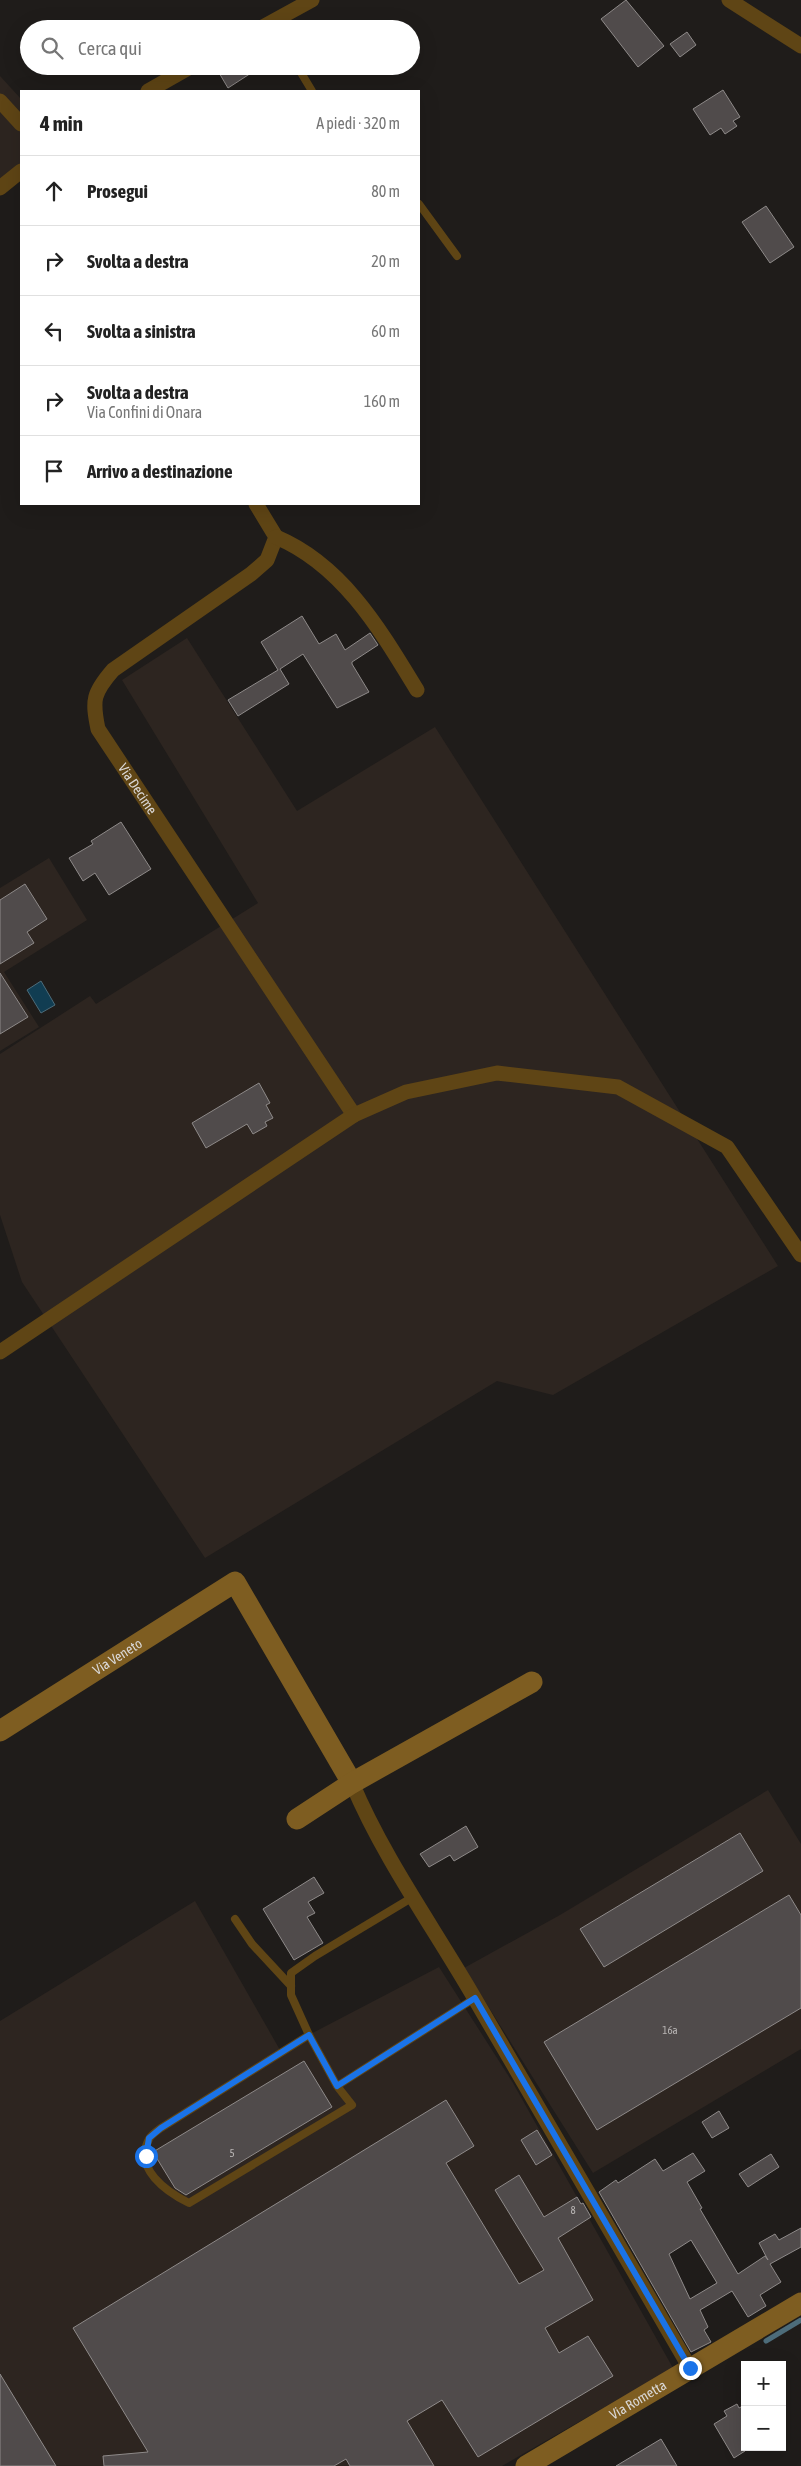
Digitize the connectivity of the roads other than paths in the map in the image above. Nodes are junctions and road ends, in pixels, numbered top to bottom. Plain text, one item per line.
1 (312, 0) edge
2 (729, 0) edge
3 (279, 20) edge
4 (801, 46) edge
5 (176, 75) edge
6 (302, 75) edge
7 (150, 90) edge
8 (311, 90) edge
9 (0, 100) edge
10 (20, 123) edge
11 (20, 170) edge
12 (20, 171) edge
13 (0, 175) edge
14 (0, 188) edge
15 (420, 205) edge
16 (458, 256) dead end
17 (257, 505) edge
18 (276, 537) junction
19 (416, 690) dead end
20 (354, 1115) junction
21 (801, 1255) edge
22 (0, 1352) edge
23 (532, 1682) dead end
24 (0, 1732) edge
25 (352, 1783) junction
26 (297, 1819) dead end
27 (413, 1897) junction
28 (235, 1919) dead end
29 (291, 1986) junction
30 (475, 1998) junction
31 (309, 2035) junction
32 (337, 2086) junction
33 (801, 2303) edge
34 (690, 2368) junction
35 (526, 2466) edge

1 - 3 street
2 - 4 street
5 - 7 street
6 - 8 lane
9 - 10 street
11 - 13 street
12 - 14 street
15 - 16 lane
17 - 18 street
18 - 19 street
18 - 20 street, Via Decime
20 - 21 street
20 - 22 street
23 - 25 street
24 - 25 street, Via Veneto
25 - 26 street
25 - 27 street
27 - 29 lane
27 - 30 street
28 - 29 lane
29 - 31 lane
30 - 32 lane
30 - 34 street
31 - 32 lane
31 - 32 lane
33 - 34 street, Via Rometta
34 - 35 street, Via Rometta

